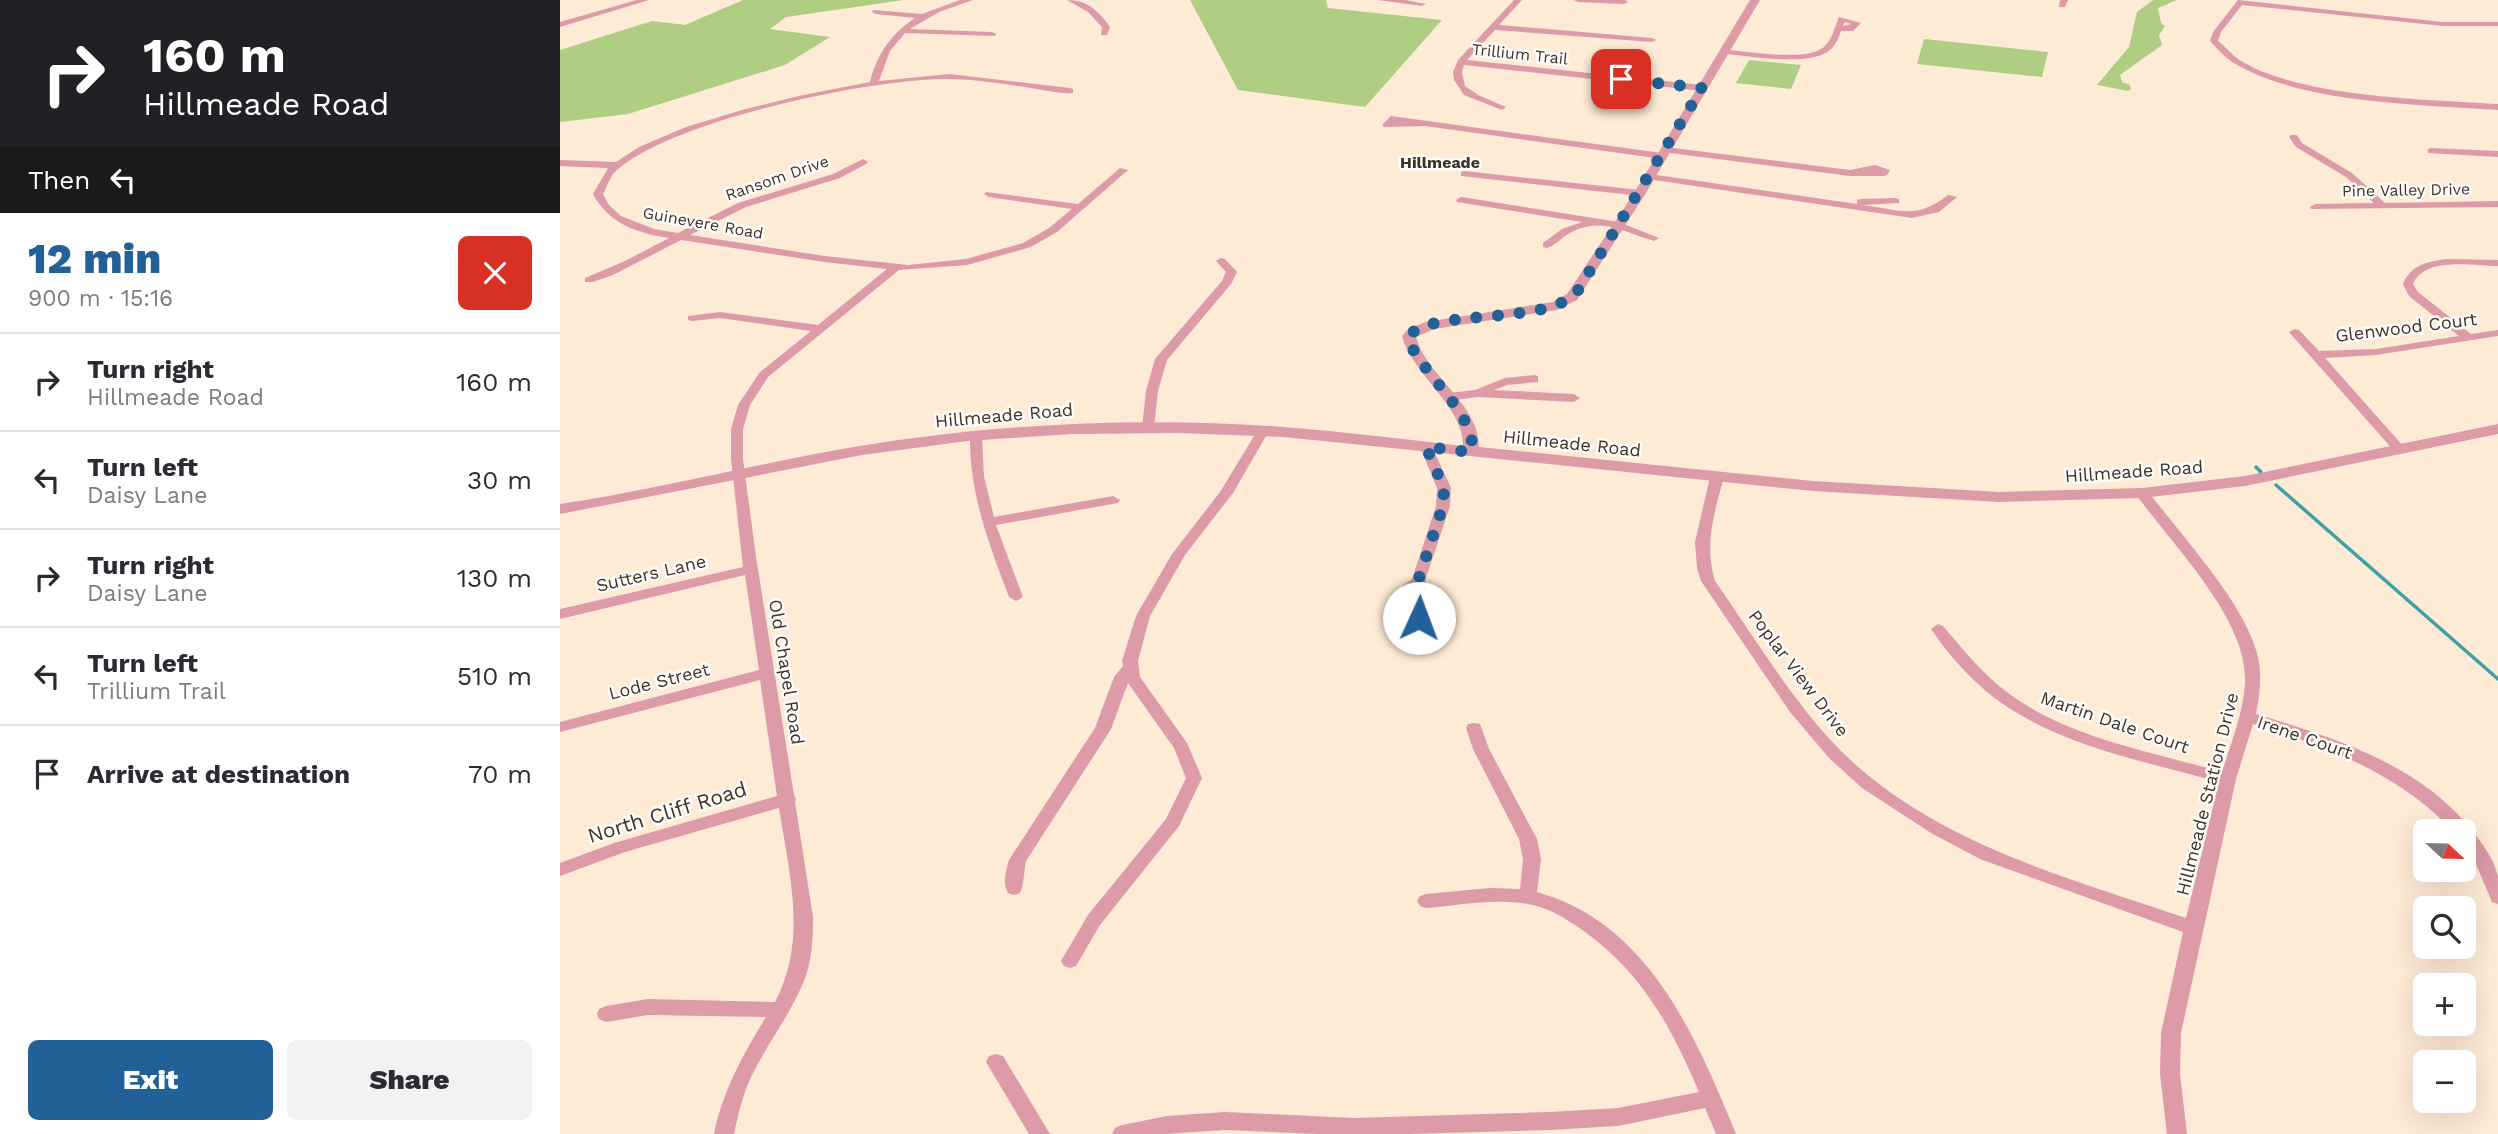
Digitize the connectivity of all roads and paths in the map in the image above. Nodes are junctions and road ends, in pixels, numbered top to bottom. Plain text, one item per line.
1 (645, 0) edge
2 (969, 0) edge
3 (1071, 0) edge
4 (1382, 0) edge
5 (1518, 0) edge
6 (1578, 0) edge
7 (1755, 0) edge
8 (2241, 1) edge
9 (1624, 2) dead end
10 (1422, 4) dead end
11 (876, 12) dead end
12 (920, 16) junction
13 (2498, 24) edge
14 (560, 25) edge
15 (1492, 27) junction
16 (1838, 28) dead end
17 (904, 31) junction
18 (1104, 33) dead end
19 (992, 34) dead end
20 (1652, 40) dead end
21 (1724, 52) junction
22 (1461, 62) junction
23 (874, 82) junction
24 (1702, 88) junction
25 (1070, 91) dead end
26 (1502, 107) dead end
27 (2498, 107) edge
28 (1424, 123) dead end
29 (2294, 137) dead end
30 (2431, 150) dead end
31 (1664, 153) junction
32 (2498, 154) edge
33 (863, 162) dead end
34 (560, 163) edge
35 (616, 165) junction
36 (1123, 170) dead end
37 (1850, 173) dead end
38 (1464, 174) dead end
39 (1650, 177) junction
40 (1640, 193) junction
41 (989, 194) dead end
42 (1952, 197) dead end
43 (1461, 200) dead end
44 (1895, 201) dead end
45 (2498, 204) edge
46 (1873, 205) junction
47 (2382, 205) junction
48 (1080, 207) junction
49 (2315, 207) dead end
50 (1596, 221) junction
51 (1619, 225) junction
52 (679, 238) junction
53 (1654, 238) dead end
54 (1547, 245) dead end
55 (1221, 261) dead end
56 (2498, 262) edge
57 (895, 268) junction
58 (589, 280) dead end
59 (692, 318) dead end
60 (820, 329) junction
61 (2295, 331) dead end
62 (2498, 333) edge
63 (2467, 336) junction
64 (2318, 355) junction
65 (1534, 379) dead end
66 (1477, 393) junction
67 (1449, 397) junction
68 (1574, 398) dead end
69 (1148, 427) junction
70 (2498, 429) edge
71 (1263, 431) junction
72 (976, 435) junction
73 (1426, 447) junction
74 (2400, 450) junction
75 (1471, 452) junction
76 (739, 474) junction
77 (1717, 477) junction
78 (2142, 493) junction
79 (1113, 500) dead end
80 (560, 509) edge
81 (989, 522) junction
82 (752, 569) junction
83 (1418, 581) dead end
84 (1016, 597) dead end
85 (560, 614) edge
86 (1938, 629) dead end
87 (1131, 667) junction
88 (767, 673) junction
89 (2246, 717) junction
90 (560, 727) edge
91 (1474, 728) dead end
92 (2228, 779) junction
93 (788, 799) junction
94 (2450, 819) edge
95 (2476, 848) edge
96 (560, 870) edge
97 (1014, 888) dead end
98 (1528, 897) junction
99 (2498, 897) edge
100 (1426, 901) dead end
101 (2193, 929) junction
102 (1070, 961) dead end
103 (778, 1010) junction
104 (606, 1014) dead end
105 (996, 1062) dead end
106 (1712, 1098) junction
107 (1520, 1127) edge
108 (724, 1134) edge
109 (1040, 1134) edge
110 (1122, 1134) edge
111 (1726, 1134) edge
112 (2177, 1134) edge

1 - 14 street
2 - 12 street
3 - 18 street
4 - 10 street
5 - 15 street
6 - 9 street
7 - 21 street
8 - 13 street
8 - 27 street
11 - 12 street
12 - 17 street
15 - 20 street
15 - 22 street
16 - 21 street
17 - 19 street
17 - 23 street
21 - 24 street
22 - 24 street, Trillium Trail
22 - 26 street
23 - 25 street, Guinevere Road
23 - 35 street, Guinevere Road
24 - 31 street
28 - 31 street
29 - 47 street
30 - 32 street
31 - 37 street
31 - 39 street
33 - 52 street, Ransom Drive
34 - 35 street
35 - 52 street, Guinevere Road
36 - 48 street, Guinevere Road
38 - 40 street
39 - 40 street
39 - 46 street
40 - 51 street
41 - 48 street
42 - 46 street
43 - 50 street
44 - 46 street
45 - 47 street, Pine Valley Drive
47 - 49 street, Pine Valley Drive
48 - 57 street, Guinevere Road
50 - 51 street
50 - 54 street
51 - 53 street
51 - 67 street
52 - 57 street, Guinevere Road
52 - 58 street, Ransom Drive
55 - 69 street
56 - 63 street
57 - 60 street, Old Chapel Road
59 - 60 street
60 - 76 street, Old Chapel Road
61 - 64 street
62 - 63 street, Glenwood Court
63 - 64 street, Glenwood Court
64 - 74 street
65 - 66 street
66 - 67 street
66 - 68 street
67 - 75 street
69 - 71 street, Hillmeade Road
69 - 72 street, Hillmeade Road
70 - 74 street, Hillmeade Road
71 - 73 street, Hillmeade Road
71 - 87 street
72 - 76 street, Hillmeade Road
72 - 81 street
73 - 75 street, Hillmeade Road
73 - 83 street
74 - 78 street, Hillmeade Road
75 - 77 street, Hillmeade Road
76 - 80 street, Hillmeade Road
76 - 82 street, Old Chapel Road
77 - 78 street, Hillmeade Road
77 - 101 street, Poplar View Drive
78 - 89 street, Hillmeade Station Drive
79 - 81 street
81 - 84 street
82 - 85 street, Sutters Lane
82 - 88 street, Old Chapel Road
86 - 92 street, Martin Dale Court
87 - 97 street
87 - 102 street
88 - 90 street, Lode Street
88 - 93 street, Old Chapel Road
89 - 92 street, Hillmeade Station Drive
89 - 94 street, Irene Court
91 - 98 street
92 - 101 street, Hillmeade Station Drive
93 - 96 street, North Cliff Road
93 - 103 street, Old Chapel Road
95 - 99 street, Irene Court
98 - 100 street
98 - 106 street
101 - 112 street, Hillmeade Station Drive
103 - 104 street
103 - 108 street, Old Chapel Road
105 - 109 street
106 - 107 street
106 - 111 street
107 - 110 street

